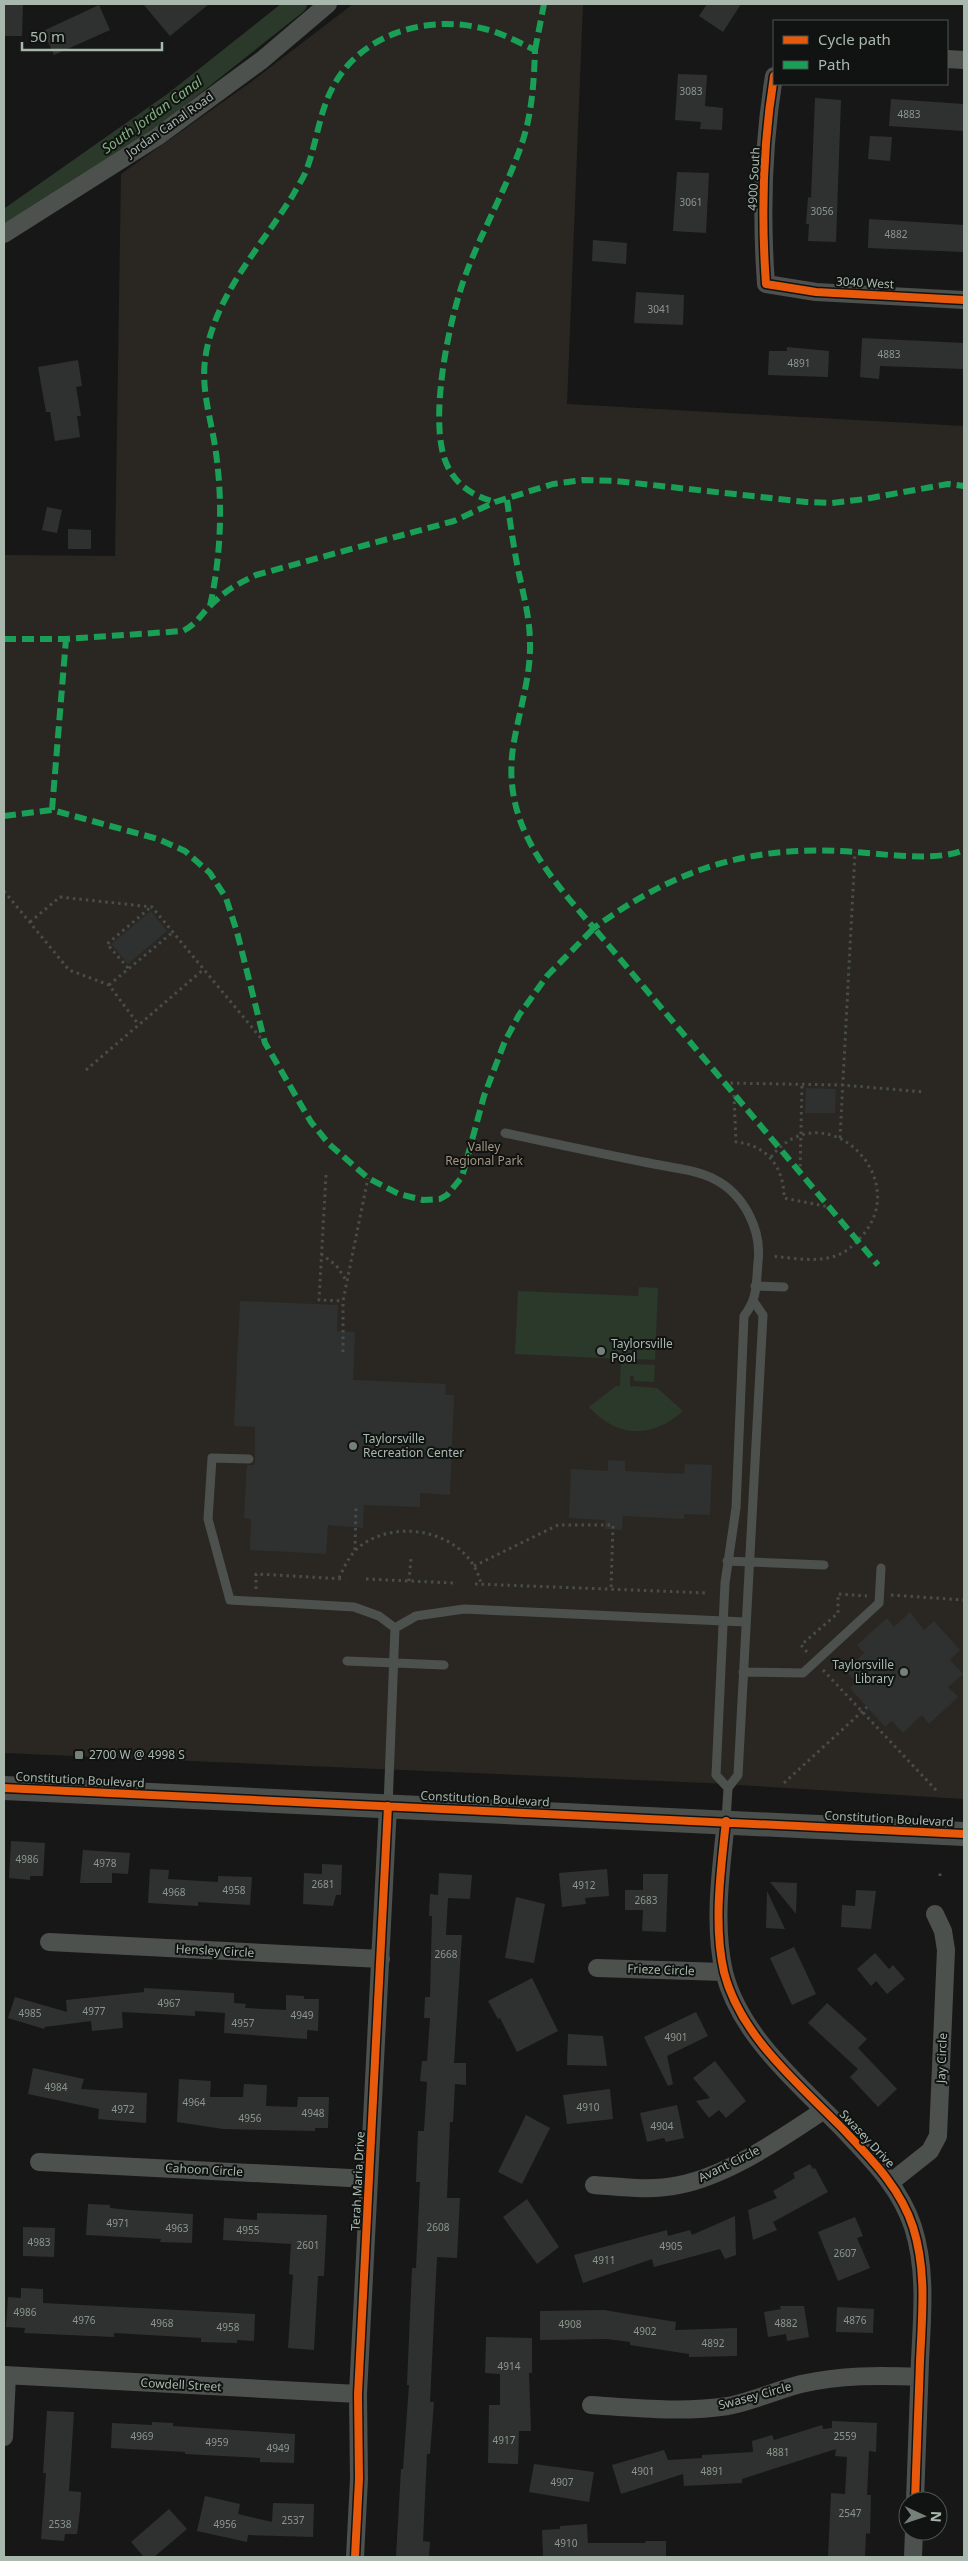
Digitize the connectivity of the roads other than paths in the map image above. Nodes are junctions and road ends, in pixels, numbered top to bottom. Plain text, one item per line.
1 (328, 4) edge
2 (948, 59) edge
3 (964, 60) edge
4 (773, 82) edge
5 (4, 234) edge
6 (766, 284) joint
7 (964, 300) edge
8 (505, 1133) dead end
9 (756, 1286) junction
10 (784, 1287) dead end
11 (754, 1302) junction
12 (249, 1459) dead end
13 (727, 1561) junction
14 (748, 1562) junction
15 (824, 1565) dead end
16 (881, 1568) dead end
17 (724, 1621) junction
18 (745, 1622) junction
19 (396, 1628) junction
20 (346, 1661) dead end
21 (394, 1663) junction
22 (444, 1665) dead end
23 (743, 1672) junction
24 (4, 1788) edge
25 (728, 1788) junction
26 (388, 1806) junction
27 (726, 1821) junction
28 (964, 1834) edge
29 (935, 1914) dead end
30 (49, 1942) dead end
31 (381, 1959) junction
32 (597, 1968) dead end
33 (724, 1972) junction
34 (824, 2110) junction
35 (39, 2162) dead end
36 (369, 2179) junction
37 (890, 2182) junction
38 (594, 2185) dead end
39 (5, 2376) edge
40 (920, 2377) junction
41 (358, 2394) junction
42 (591, 2404) dead end
43 (4, 2437) edge
44 (915, 2491) edge
45 (914, 2541) edge
46 (355, 2557) edge
47 (914, 2557) edge

1 - 5 street, Jordan Canal Road
2 - 3 street
4 - 6 street, 4900 South
6 - 7 street, 3040 West
8 - 9 lane
9 - 10 lane
9 - 11 lane
11 - 13 lane
11 - 14 lane
12 - 19 lane
13 - 14 lane
13 - 17 lane
14 - 15 lane
14 - 18 lane
16 - 23 lane
17 - 18 lane
17 - 19 lane
17 - 25 lane
18 - 23 lane
19 - 21 lane
20 - 21 lane
21 - 22 lane
21 - 26 lane
23 - 25 lane
24 - 26 main road, Constitution Boulevard
25 - 27 lane
26 - 27 main road, Constitution Boulevard
26 - 31 street, Terah Maria Drive
27 - 28 main road, Constitution Boulevard
27 - 33 street, Swasey Drive
29 - 37 street, Jay Circle
30 - 31 street, Hensley Circle
31 - 36 street, Terah Maria Drive
32 - 33 street, Frieze Circle
33 - 34 street, Swasey Drive
34 - 37 street, Swasey Drive
34 - 38 street, Avant Circle
35 - 36 street, Cahoon Circle
36 - 41 street, Terah Maria Drive
37 - 40 street, Swasey Drive
39 - 41 street, Cowdell Street
39 - 43 street
40 - 42 street, Swasey Circle
40 - 44 street, Swasey Drive
41 - 46 street, Terah Maria Drive
45 - 47 street

